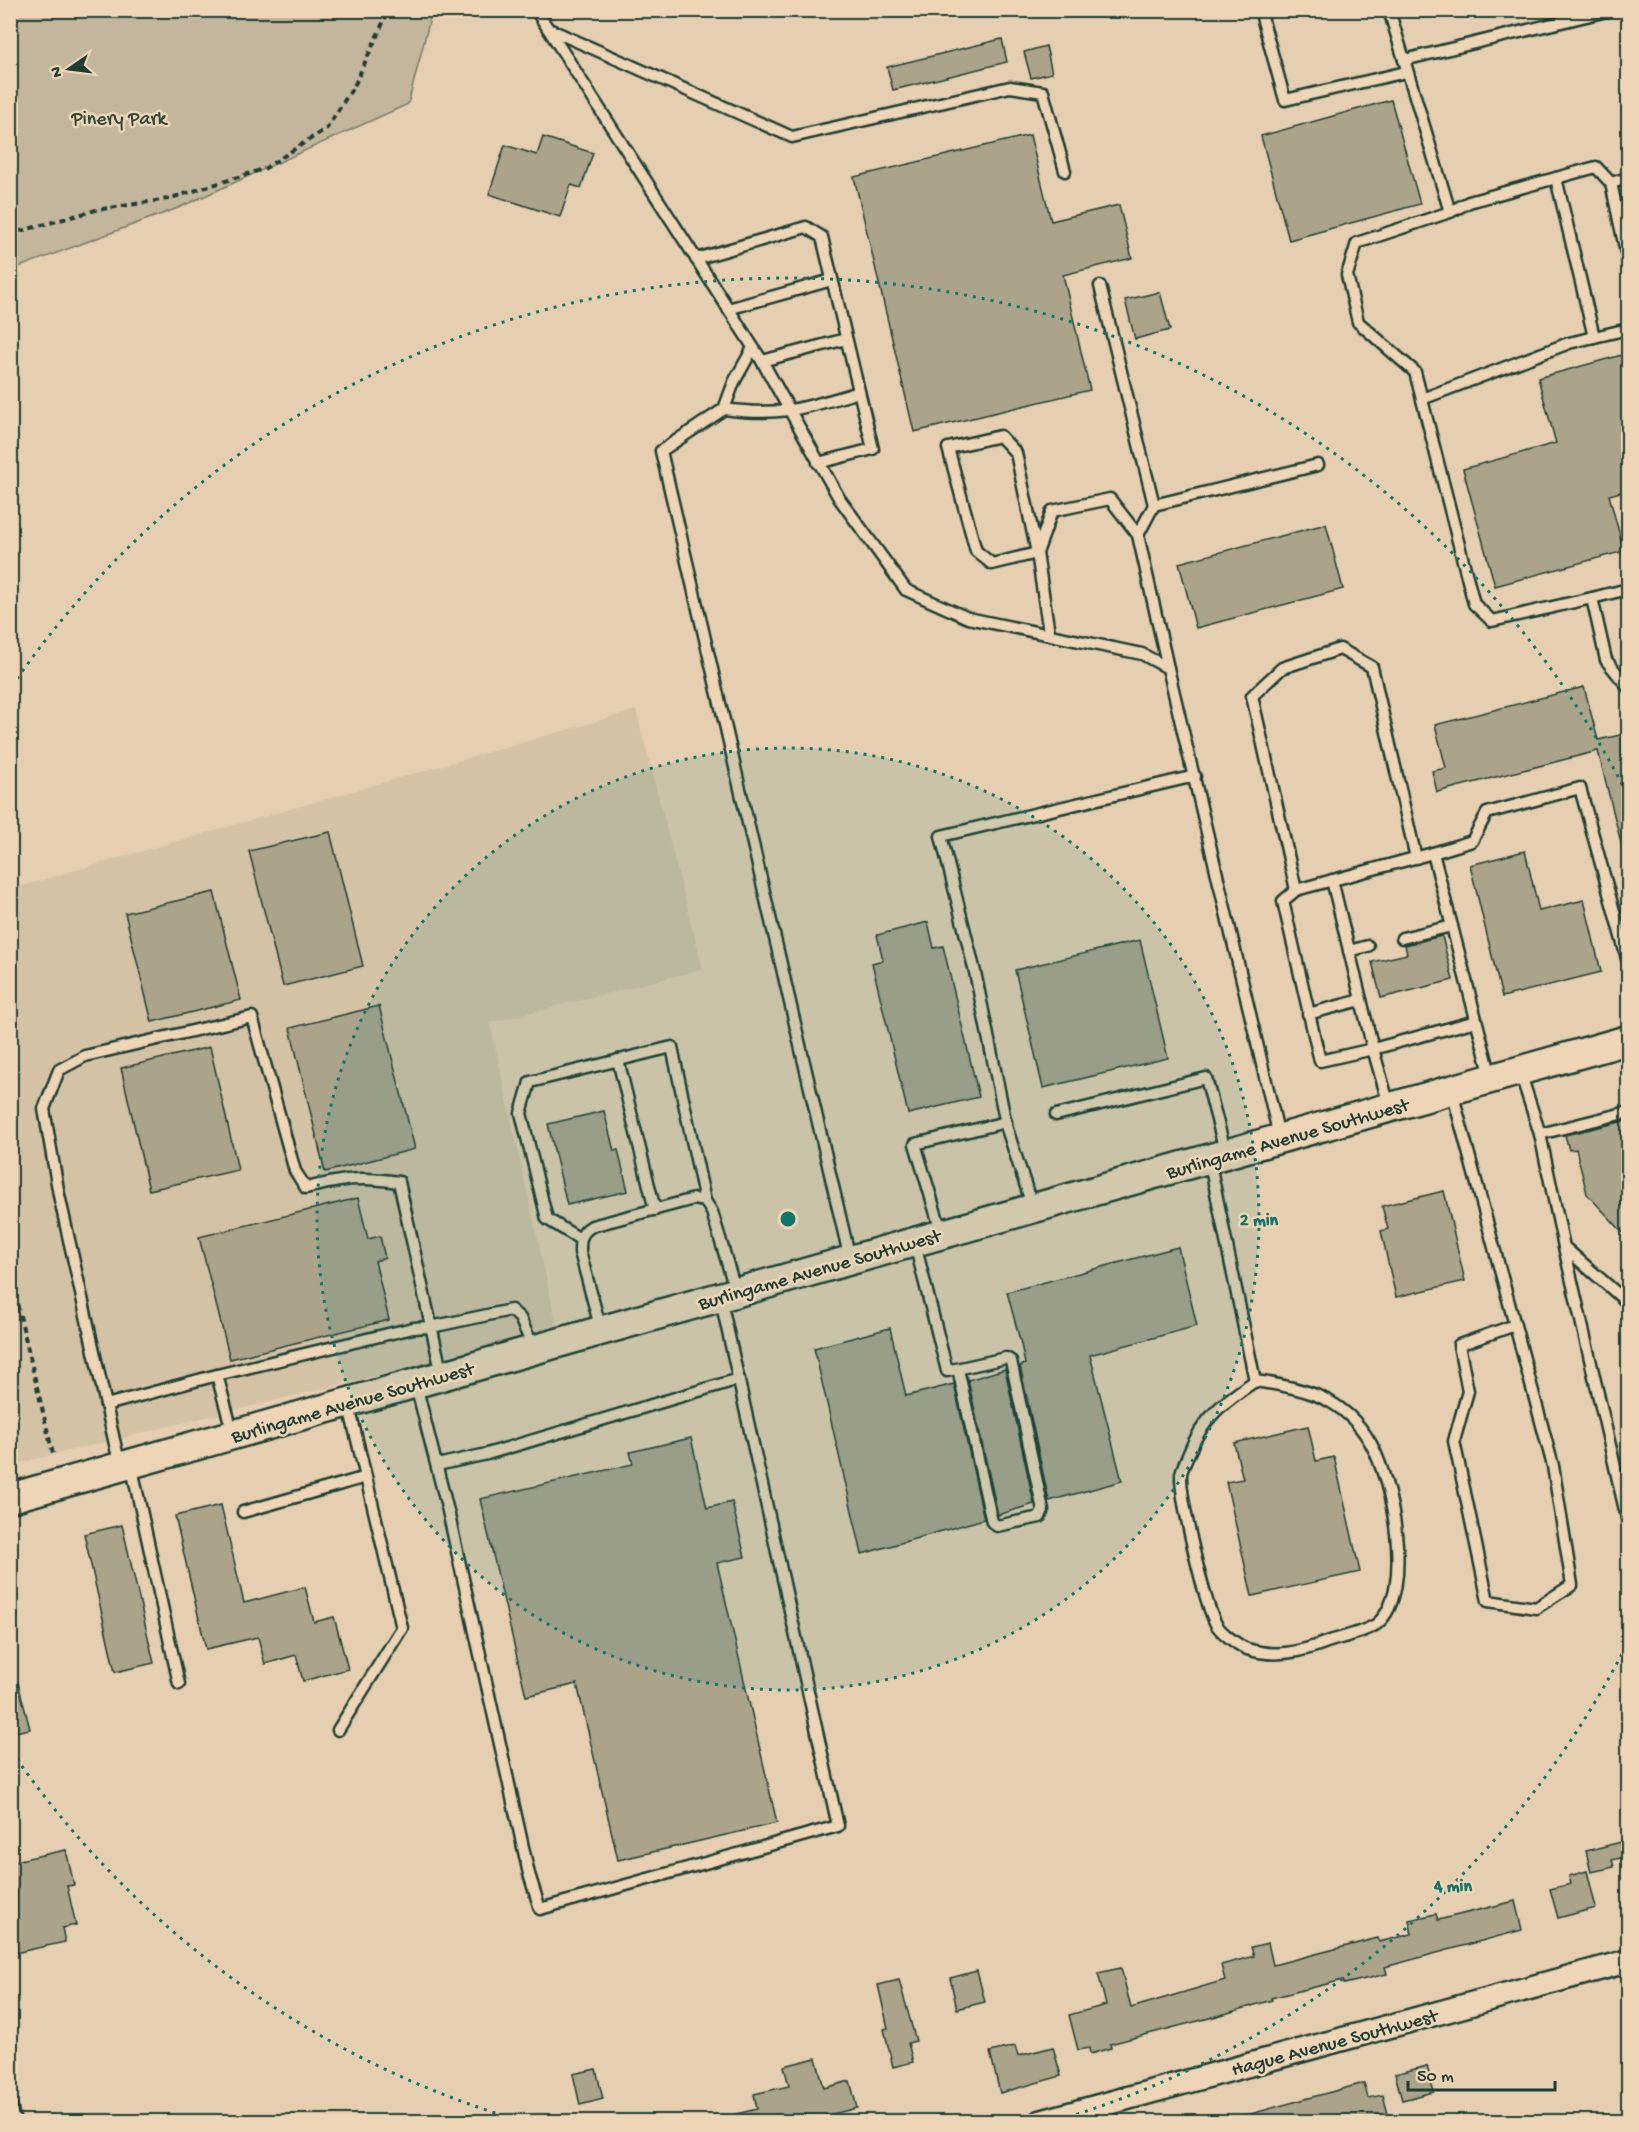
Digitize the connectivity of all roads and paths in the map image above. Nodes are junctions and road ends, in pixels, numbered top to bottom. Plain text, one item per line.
1 (389, 10) edge
2 (536, 10) edge
3 (781, 10) edge
4 (794, 10) edge
5 (1260, 10) edge
6 (1389, 10) edge
7 (1611, 10) edge
8 (549, 29) junction
9 (1404, 60) junction
10 (1406, 72) junction
11 (1065, 171) dead end
12 (1556, 178) junction
13 (1629, 178) edge
14 (1611, 183) junction
15 (1450, 212) junction
16 (10, 234) edge
17 (696, 259) junction
18 (1629, 262) edge
19 (832, 280) junction
20 (1100, 286) dead end
21 (728, 309) junction
22 (1629, 329) edge
23 (1594, 337) junction
24 (846, 339) junction
25 (753, 348) junction
26 (762, 361) junction
27 (859, 392) junction
28 (1422, 399) junction
29 (724, 409) junction
30 (789, 412) junction
31 (818, 463) junction
32 (1318, 465) dead end
33 (1154, 505) junction
34 (1138, 535) junction
35 (1037, 553) junction
36 (1629, 589) edge
37 (1592, 598) junction
38 (1049, 633) junction
39 (1168, 668) junction
40 (1629, 687) edge
41 (1195, 776) junction
42 (1433, 854) junction
43 (1416, 858) junction
44 (1332, 880) junction
45 (1296, 890) junction
46 (1452, 926) junction
47 (1402, 938) dead end
48 (1368, 946) dead end
49 (1349, 951) junction
50 (1629, 962) edge
51 (1361, 1000) junction
52 (1308, 1014) junction
53 (1476, 1021) junction
54 (1629, 1040) edge
55 (1373, 1049) junction
56 (618, 1060) junction
57 (1520, 1072) junction
58 (1491, 1080) junction
59 (1452, 1091) junction
60 (1389, 1109) junction
61 (1629, 1112) edge
62 (1056, 1114) dead end
63 (1006, 1122) junction
64 (1540, 1134) junction
65 (1280, 1139) junction
66 (1217, 1156) junction
67 (705, 1201) junction
68 (1034, 1208) junction
69 (655, 1210) junction
70 (943, 1234) junction
71 (580, 1239) junction
72 (914, 1242) junction
73 (1564, 1247) junction
74 (850, 1260) junction
75 (10, 1274) edge
76 (728, 1294) junction
77 (1629, 1303) edge
78 (1515, 1325) junction
79 (431, 1327) junction
80 (601, 1330) junction
81 (534, 1349) junction
82 (958, 1369) junction
83 (217, 1375) junction
84 (442, 1375) junction
85 (739, 1379) junction
86 (1256, 1381) junction
87 (415, 1383) junction
88 (348, 1402) junction
89 (106, 1405) junction
90 (233, 1435) junction
91 (53, 1454) dead end
92 (126, 1465) junction
93 (437, 1465) junction
94 (366, 1477) junction
95 (10, 1498) edge
96 (243, 1512) dead end
97 (1629, 1522) edge
98 (179, 1684) dead end
99 (338, 1730) dead end
100 (1629, 1961) edge
101 (10, 2103) edge
102 (15, 2121) edge
103 (1040, 2121) edge

1 - 16 path
2 - 8 lane
3 - 4 path
5 - 10 lane
6 - 9 lane
7 - 9 lane
8 - 11 lane
8 - 17 lane
9 - 10 lane
10 - 15 lane
12 - 14 lane
12 - 15 lane
12 - 23 lane
13 - 14 lane
14 - 18 lane
15 - 28 lane
17 - 19 lane
17 - 21 lane
19 - 21 lane
19 - 24 lane
20 - 33 lane
21 - 25 lane
22 - 23 lane
23 - 28 lane
24 - 26 lane
24 - 27 lane
25 - 26 lane
25 - 29 lane
26 - 30 lane
27 - 30 lane
27 - 31 lane
28 - 37 lane
29 - 30 lane
29 - 74 lane
30 - 31 lane
31 - 38 lane
32 - 33 lane
33 - 34 lane
34 - 35 lane
34 - 39 lane
35 - 35 lane
35 - 38 lane
36 - 37 lane
37 - 40 lane
38 - 39 lane
39 - 41 lane
41 - 63 lane
41 - 65 lane
42 - 43 lane
42 - 46 lane
42 - 50 lane
43 - 44 lane
43 - 45 lane
44 - 45 lane
44 - 49 lane
45 - 52 lane
46 - 47 lane
46 - 53 lane
48 - 49 lane
49 - 51 lane
51 - 52 lane
51 - 55 lane
52 - 55 lane
53 - 55 lane
53 - 58 lane
54 - 57 street, Burlingame Avenue Southwest
55 - 60 lane
56 - 67 lane
56 - 69 lane
56 - 71 lane
57 - 58 street, Burlingame Avenue Southwest
57 - 64 lane
58 - 59 street, Burlingame Avenue Southwest
59 - 60 street, Burlingame Avenue Southwest
59 - 78 lane
60 - 65 street, Burlingame Avenue Southwest
61 - 64 lane
62 - 66 lane
63 - 68 lane
63 - 70 lane
64 - 73 lane
65 - 66 street, Burlingame Avenue Southwest
66 - 68 street, Burlingame Avenue Southwest
66 - 86 lane
67 - 69 lane
67 - 76 lane
68 - 70 street, Burlingame Avenue Southwest
69 - 71 lane
70 - 72 street, Burlingame Avenue Southwest
71 - 80 lane
72 - 74 street, Burlingame Avenue Southwest
72 - 82 lane
73 - 77 lane
73 - 97 lane
74 - 76 street, Burlingame Avenue Southwest
75 - 91 path
76 - 80 street, Burlingame Avenue Southwest
76 - 85 lane
78 - 78 lane
79 - 81 lane
79 - 83 lane
79 - 84 lane
79 - 89 lane
80 - 81 street, Burlingame Avenue Southwest
81 - 84 street, Burlingame Avenue Southwest
82 - 82 lane
83 - 89 lane
83 - 90 lane
84 - 87 street, Burlingame Avenue Southwest
85 - 93 lane
85 - 93 lane
86 - 86 lane
87 - 88 street, Burlingame Avenue Southwest
87 - 93 lane
88 - 90 street, Burlingame Avenue Southwest
88 - 94 lane
89 - 92 lane
90 - 92 street, Burlingame Avenue Southwest
92 - 95 street, Burlingame Avenue Southwest
92 - 98 lane
94 - 96 lane
94 - 99 lane
100 - 103 street, Hague Avenue Southwest
101 - 102 lane

